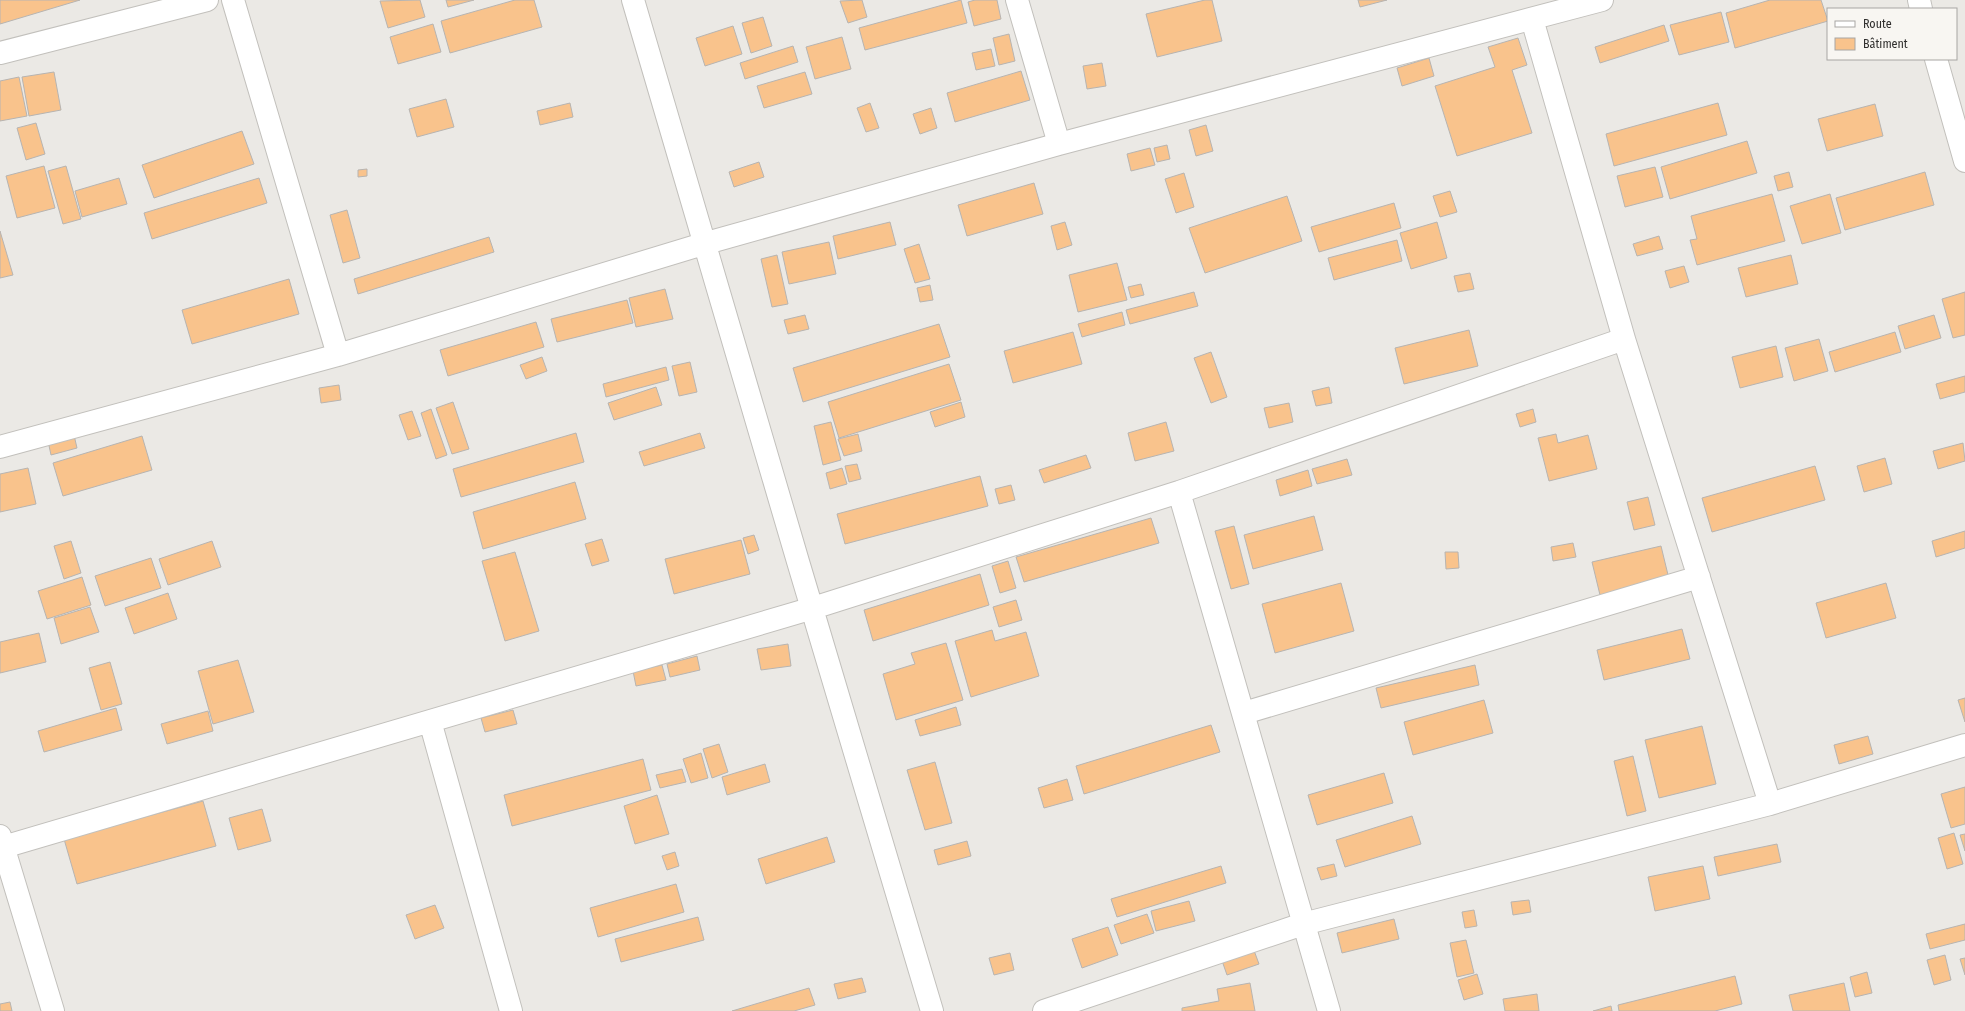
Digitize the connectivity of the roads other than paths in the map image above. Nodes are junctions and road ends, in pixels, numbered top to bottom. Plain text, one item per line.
1 (207, 0) edge
2 (233, 0) edge
3 (633, 0) edge
4 (1017, 0) edge
5 (1602, 0) edge
6 (1532, 19) junction
7 (0, 53) edge
8 (1936, 60) edge
9 (1059, 144) junction
10 (1965, 161) edge
11 (703, 244) junction
12 (1624, 339) junction
13 (338, 354) junction
14 (0, 447) edge
15 (1179, 492) junction
16 (1698, 577) junction
17 (813, 608) junction
18 (1244, 713) junction
19 (430, 721) junction
20 (1965, 745) edge
21 (1770, 804) junction
22 (1, 844) edge
23 (1303, 924) junction
24 (54, 1011) edge
25 (511, 1011) edge
26 (932, 1011) edge
27 (1044, 1011) edge
28 (1329, 1011) edge

1 - 7 street
2 - 13 street
3 - 11 street
4 - 9 street
5 - 6 street
6 - 9 street
6 - 12 street
8 - 10 street
9 - 11 street
11 - 13 street
11 - 17 street
12 - 15 street
12 - 16 street
13 - 14 street
15 - 17 street
15 - 18 street
16 - 18 street
16 - 21 street
17 - 19 street
17 - 26 street
18 - 23 street
19 - 22 street
19 - 25 street
20 - 21 street
21 - 23 street
22 - 24 street
23 - 27 street
23 - 28 street

